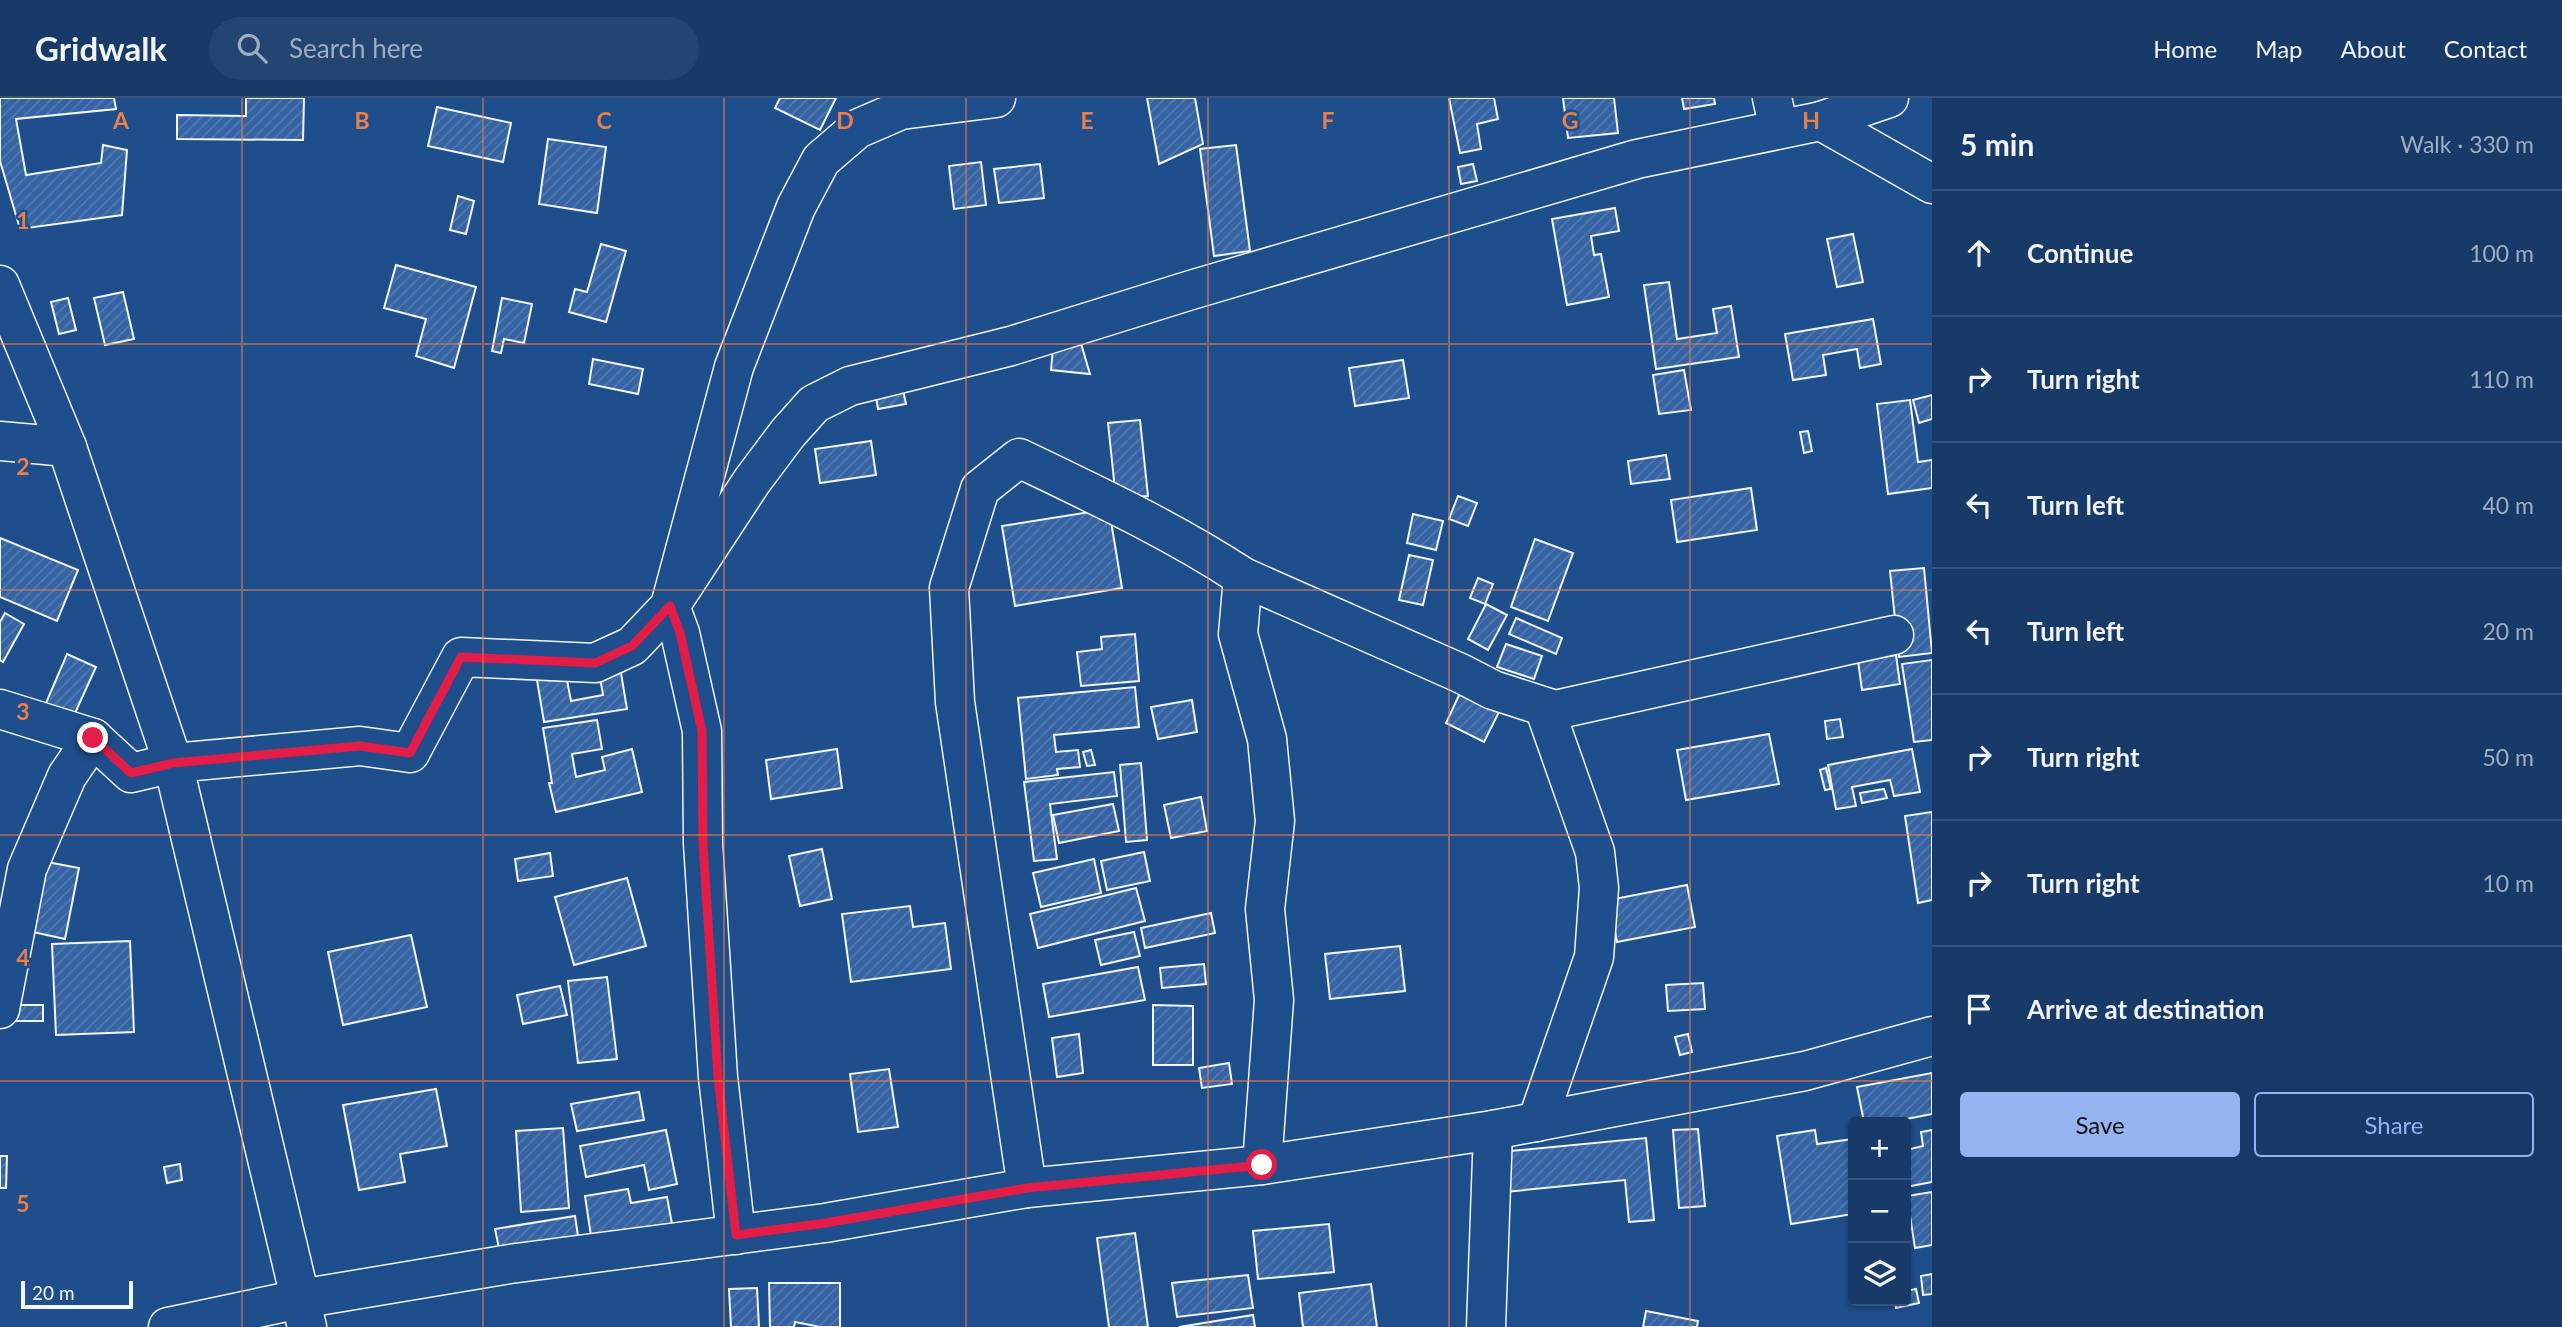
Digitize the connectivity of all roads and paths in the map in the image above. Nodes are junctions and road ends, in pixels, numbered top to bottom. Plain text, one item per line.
1 (996, 98) edge
2 (1889, 98) edge
3 (1776, 114) edge
4 (1821, 121) junction
5 (1932, 184) edge
6 (0, 285) edge
7 (0, 441) edge
8 (67, 447) junction
9 (1243, 578) junction
10 (670, 606) junction
11 (1894, 635) dead end
12 (1544, 707) junction
13 (0, 709) edge
14 (93, 738) junction
15 (173, 763) junction
16 (0, 1009) edge
17 (1932, 1036) edge
18 (1537, 1122) junction
19 (1493, 1130) junction
20 (1262, 1165) junction
21 (1027, 1188) junction
22 (736, 1235) junction
23 (304, 1313) edge
24 (168, 1327) edge
25 (1486, 1327) edge

1 - 10 street
2 - 4 street
3 - 4 street
3 - 10 street
4 - 5 street
6 - 8 street
7 - 8 street
8 - 15 street
9 - 12 street
9 - 20 street
9 - 21 street
10 - 15 street
10 - 22 street
11 - 12 street
12 - 18 street
13 - 14 street
14 - 15 street
14 - 16 street
15 - 23 street
17 - 18 street
18 - 19 street
19 - 20 street
19 - 25 street
20 - 21 street
21 - 22 street
22 - 23 street
23 - 24 street

